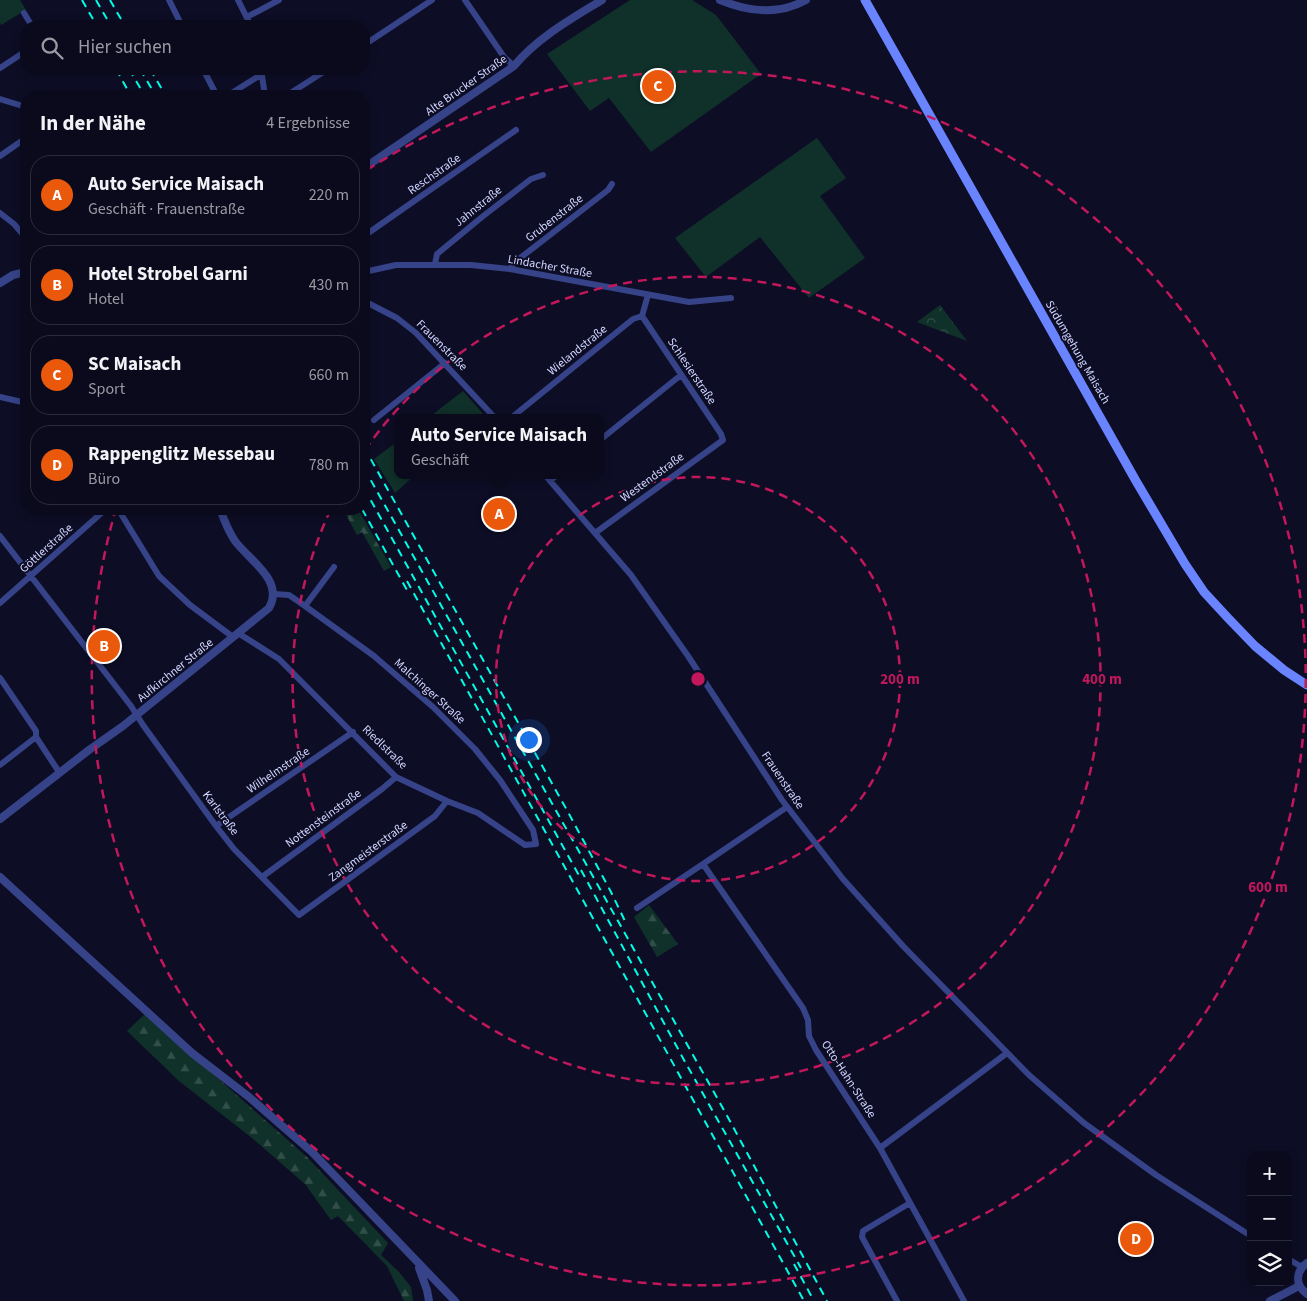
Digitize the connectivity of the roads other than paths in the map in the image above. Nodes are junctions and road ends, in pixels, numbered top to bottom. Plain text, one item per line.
1 (169, 0) edge
2 (238, 0) edge
3 (279, 0) edge
4 (432, 0) edge
5 (465, 0) edge
6 (602, 0) edge
7 (720, 0) edge
8 (806, 0) edge
9 (866, 0) edge
10 (24, 13) dead end
11 (247, 17) junction
12 (28, 20) edge
13 (179, 20) edge
14 (248, 20) edge
15 (370, 41) edge
16 (20, 55) edge
17 (514, 66) junction
18 (0, 68) edge
19 (206, 75) edge
20 (256, 75) edge
21 (262, 75) edge
22 (319, 75) edge
23 (214, 90) edge
24 (235, 90) edge
25 (264, 90) edge
26 (295, 90) edge
27 (0, 99) edge
28 (20, 105) edge
29 (516, 130) dead end
30 (20, 142) edge
31 (0, 156) edge
32 (370, 164) edge
33 (543, 175) dead end
34 (612, 184) dead end
35 (0, 213) edge
36 (20, 231) edge
37 (370, 232) edge
38 (435, 264) junction
39 (510, 270) junction
40 (370, 271) edge
41 (20, 273) edge
42 (0, 283) edge
43 (648, 295) junction
44 (731, 298) dead end
45 (370, 304) edge
46 (642, 316) junction
47 (445, 363) junction
48 (681, 375) junction
49 (0, 397) edge
50 (20, 402) edge
51 (491, 414) edge
52 (516, 414) edge
53 (374, 420) dead end
54 (604, 437) edge
55 (723, 440) joint
56 (550, 481) edge
57 (99, 515) edge
58 (122, 515) edge
59 (222, 515) edge
60 (595, 533) junction
61 (0, 536) edge
62 (334, 567) dead end
63 (31, 576) junction
64 (274, 594) junction
65 (0, 603) edge
66 (305, 606) junction
67 (236, 635) junction
68 (0, 678) edge
69 (1307, 686) edge
70 (137, 715) junction
71 (354, 732) junction
72 (36, 737) junction
73 (0, 765) edge
74 (60, 772) junction
75 (396, 777) junction
76 (447, 801) junction
77 (787, 806) junction
78 (0, 819) edge
79 (216, 826) junction
80 (536, 844) joint
81 (703, 864) junction
82 (0, 877) edge
83 (262, 877) junction
84 (637, 908) dead end
85 (299, 915) joint
86 (1007, 1053) junction
87 (880, 1148) junction
88 (910, 1203) junction
89 (1247, 1233) edge
90 (1292, 1260) edge
91 (416, 1262) junction
92 (1304, 1265) edge
93 (1299, 1286) junction
94 (1307, 1294) edge
95 (452, 1299) edge
96 (429, 1301) edge
97 (442, 1301) edge
98 (897, 1301) edge
99 (964, 1301) edge
100 (1270, 1301) edge

1 - 13 street
2 - 11 street
3 - 11 street
4 - 15 street
5 - 17 street
6 - 17 street, Alte Brucker Straße
7 - 8 street
9 - 69 main road, Südumgehung Maisach
10 - 12 street
11 - 14 street
16 - 18 street
17 - 32 street, Alte Brucker Straße
19 - 23 street
20 - 24 street
21 - 25 street
22 - 26 street
27 - 28 street
29 - 37 street, Reschstraße
30 - 31 street
33 - 38 street, Jahnstraße
34 - 39 street, Grubenstraße
35 - 36 street
38 - 39 street, Lindacher Straße
38 - 40 street, Lindacher Straße
39 - 43 street, Lindacher Straße
41 - 42 street
43 - 44 street, Lindacher Straße
43 - 46 street
45 - 47 street, Frauenstraße
46 - 48 street, Schlesierstraße
46 - 52 street, Wielandstraße
47 - 51 street, Frauenstraße
47 - 53 street
48 - 54 street
48 - 55 street, Schlesierstraße
49 - 50 street
55 - 60 street, Westendstraße
56 - 60 street, Frauenstraße
57 - 63 street, Göttlerstraße
58 - 67 street, Riedlstraße
59 - 64 street
60 - 77 street, Frauenstraße
61 - 63 street, Karlstraße
62 - 66 street
63 - 65 street, Göttlerstraße
63 - 70 street, Karlstraße
64 - 66 street, Malchinger Straße
64 - 67 street, Aufkirchner Straße
66 - 80 street, Malchinger Straße
67 - 70 street, Aufkirchner Straße
67 - 71 street, Riedlstraße
68 - 72 street
70 - 74 street, Aufkirchner Straße
70 - 79 street, Karlstraße
71 - 75 street, Riedlstraße
71 - 79 street, Wilhelmstraße
72 - 73 street
72 - 74 street
74 - 78 street, Aufkirchner Straße
75 - 76 street, Riedlstraße
75 - 83 street, Nottensteinstraße
76 - 80 street, Riedlstraße
76 - 85 street, Zangmeisterstraße
77 - 81 street
77 - 86 street, Frauenstraße
79 - 83 street, Karlstraße
81 - 84 street
81 - 87 street, Otto-Hahn-Straße
82 - 91 street
83 - 85 street, Karlstraße
86 - 87 street
86 - 89 street, Frauenstraße
87 - 88 street, Otto-Hahn-Straße
88 - 98 street
88 - 99 street, Otto-Hahn-Straße
90 - 92 street
91 - 95 street
91 - 96 street
92 - 93 street
93 - 94 street
93 - 100 street
95 - 97 street

